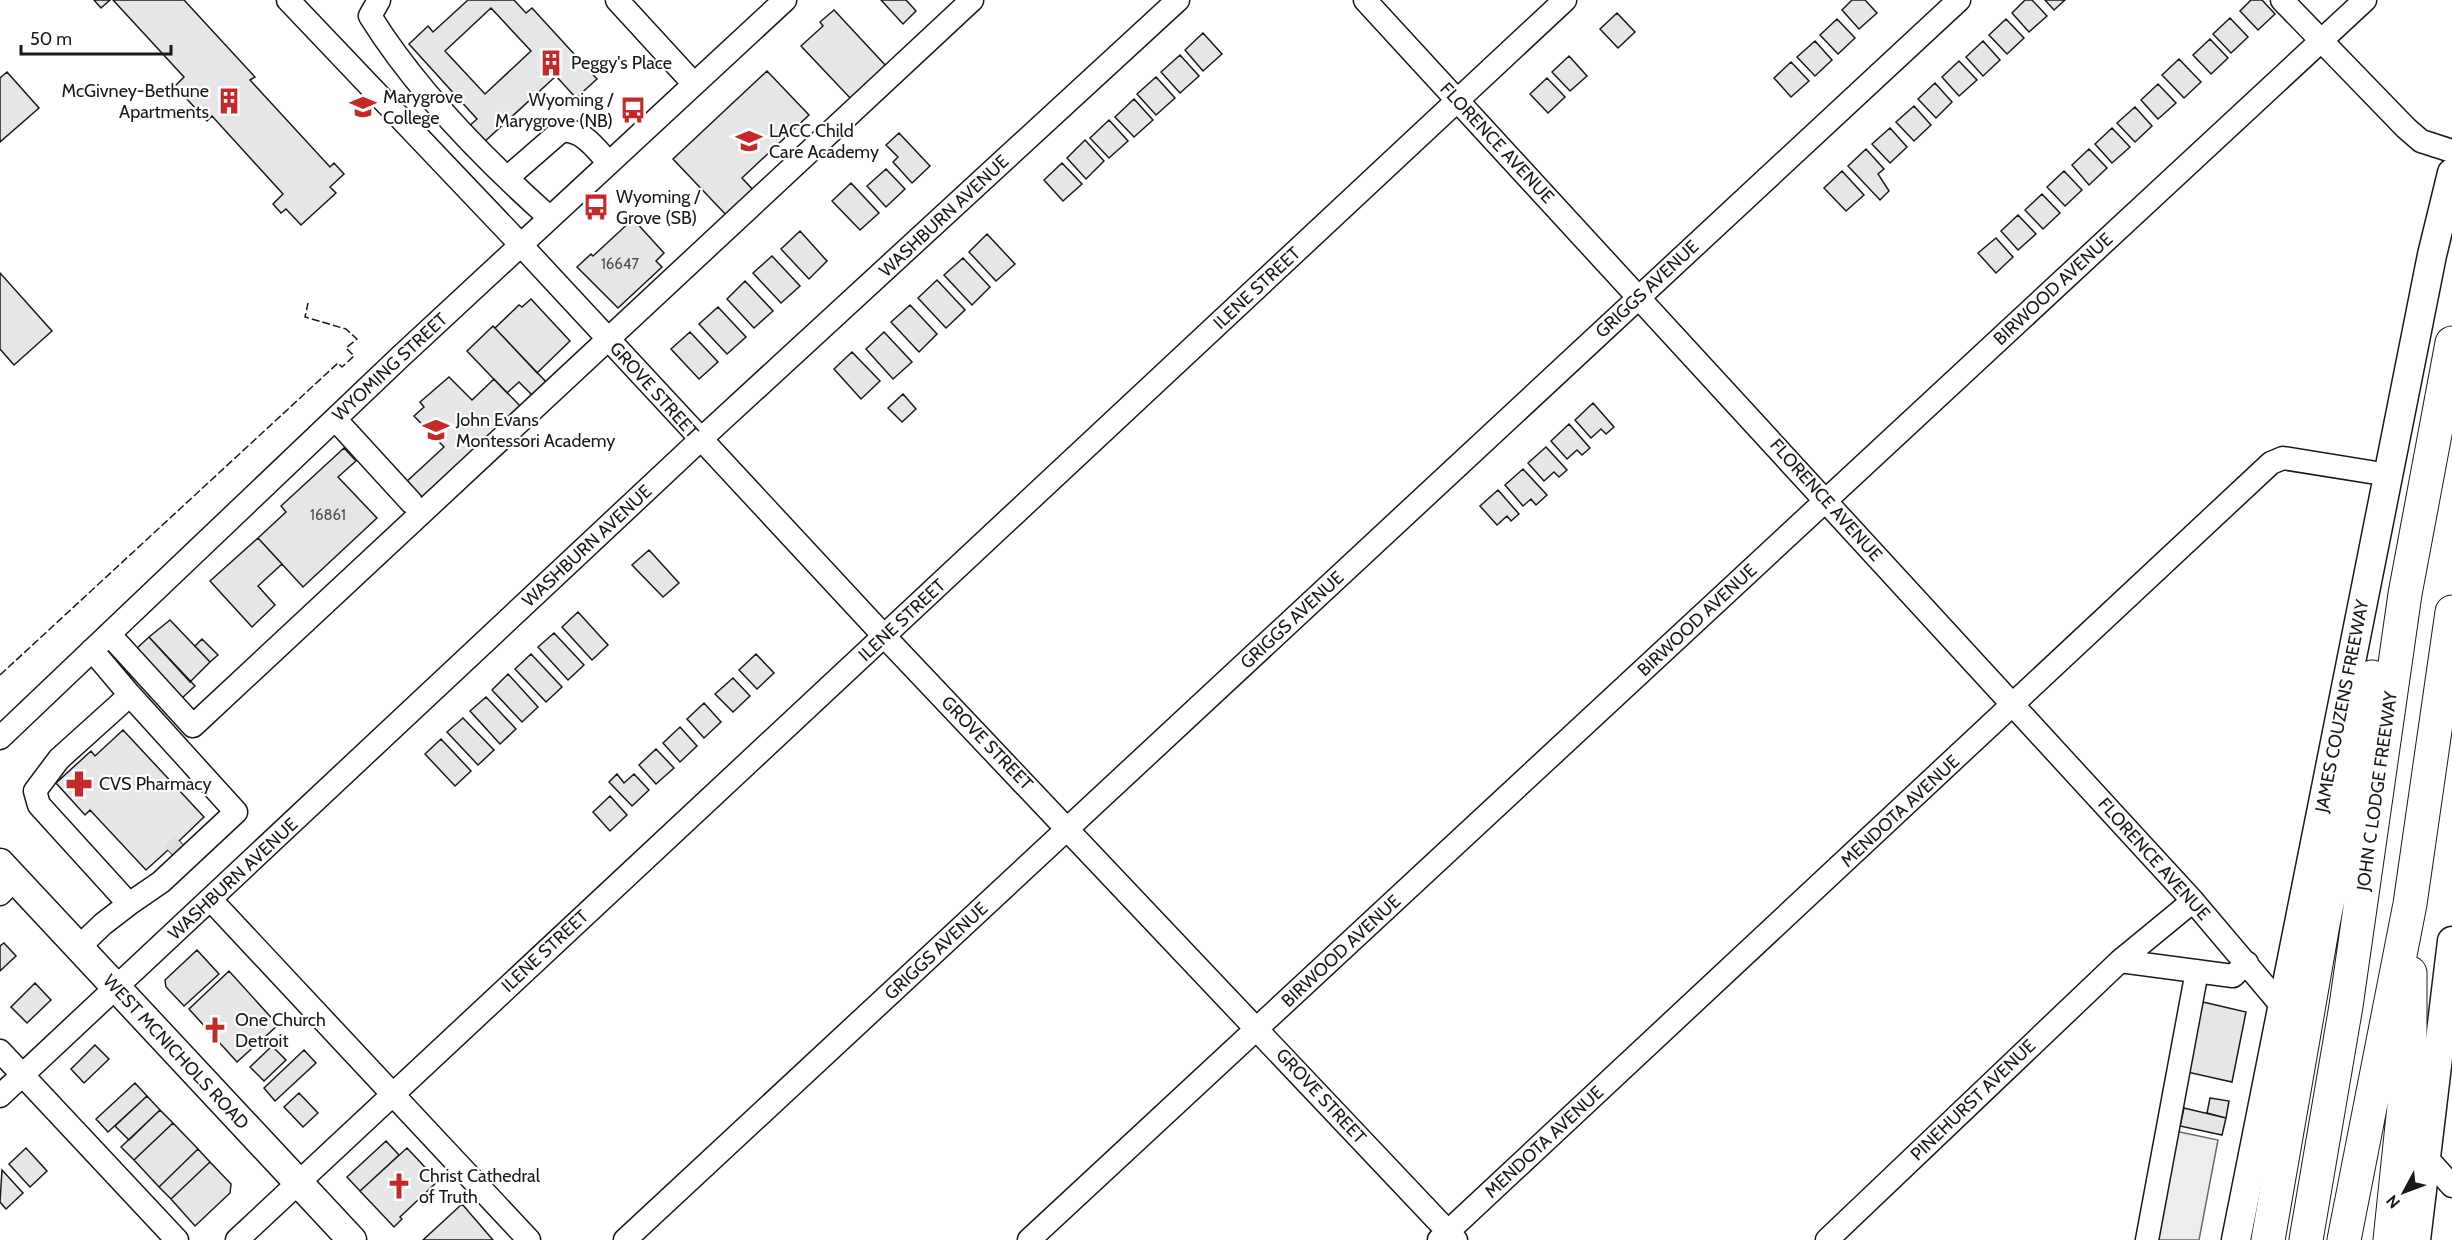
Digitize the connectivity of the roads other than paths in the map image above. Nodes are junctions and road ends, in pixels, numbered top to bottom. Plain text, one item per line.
1 (288, 0) edge
2 (379, 0) edge
3 (617, 0) edge
4 (785, 0) edge
5 (972, 0) edge
6 (1178, 0) edge
7 (1365, 0) edge
8 (1565, 0) edge
9 (1959, 0) edge
10 (2282, 0) edge
11 (2365, 0) edge
12 (2319, 42) junction
13 (694, 84) junction
14 (1457, 100) junction
15 (2452, 151) edge
16 (609, 163) junction
17 (2452, 173) edge
18 (507, 178) junction
19 (550, 218) junction
20 (521, 245) junction
21 (1639, 296) junction
22 (608, 340) junction
23 (2452, 342) edge
24 (335, 419) junction
25 (700, 441) junction
26 (2389, 475) junction
27 (1826, 500) junction
28 (411, 502) dead end
29 (2405, 594) junction
30 (2452, 612) edge
31 (109, 634) junction
32 (885, 637) junction
33 (92, 650) junction
34 (130, 694) junction
35 (2014, 705) junction
36 (0, 738) edge
37 (1068, 828) junction
38 (212, 835) junction
39 (5, 879) edge
40 (211, 900) junction
41 (133, 901) junction
42 (2193, 901) junction
43 (2410, 904) junction
44 (2452, 941) edge
45 (79, 947) junction
46 (2120, 961) junction
47 (2247, 963) junction
48 (2197, 971) junction
49 (2450, 975) edge
50 (117, 988) junction
51 (2281, 1005) junction
52 (1258, 1028) junction
53 (0, 1051) edge
54 (22, 1075) junction
55 (392, 1093) junction
56 (0, 1096) edge
57 (2426, 1157) junction
58 (298, 1182) junction
59 (2452, 1186) edge
60 (1448, 1237) edge
61 (177, 1240) edge
62 (237, 1240) edge
63 (352, 1240) edge
64 (529, 1240) edge
65 (625, 1240) edge
66 (1029, 1240) edge
67 (1827, 1240) edge
68 (2147, 1240) edge
69 (2236, 1240) edge
70 (2268, 1240) edge
71 (2306, 1240) edge
72 (2344, 1240) edge
73 (2390, 1240) edge
74 (2416, 1240) edge

1 - 20 street, GROVE STREET
2 - 18 street
3 - 13 street
4 - 13 street, WYOMING STREET
5 - 22 street
6 - 25 street, WASHBURN AVENUE
7 - 14 street, FLORENCE AVENUE
8 - 14 street, ILENE STREET
9 - 21 street, GRIGGS AVENUE
10 - 12 street
11 - 12 street, BIRWOOD AVENUE
12 - 15 street
12 - 27 street, BIRWOOD AVENUE
13 - 16 street, WYOMING STREET
14 - 21 street, FLORENCE AVENUE
14 - 32 street, ILENE STREET
16 - 18 street
16 - 19 street, WYOMING STREET
17 - 26 main road, JAMES COUZENS FREEWAY
18 - 19 street
19 - 20 street, WYOMING STREET
20 - 22 street, GROVE STREET
20 - 24 street, WYOMING STREET
21 - 27 street, FLORENCE AVENUE
21 - 37 street, GRIGGS AVENUE
22 - 25 street, GROVE STREET
22 - 31 street
23 - 29 highway, JOHN C LODGE FREEWAY
24 - 28 street
24 - 31 street, WYOMING STREET
25 - 32 street, GROVE STREET
25 - 40 street, WASHBURN AVENUE
26 - 35 street, MENDOTA AVENUE
26 - 51 main road, JAMES COUZENS FREEWAY
27 - 35 street, FLORENCE AVENUE
27 - 52 street, BIRWOOD AVENUE
29 - 70 highway
29 - 71 highway, JOHN C LODGE FREEWAY
30 - 43 highway
31 - 33 street, WYOMING STREET
32 - 37 street, GROVE STREET
32 - 55 street, ILENE STREET
33 - 34 street
33 - 36 street, WYOMING STREET
34 - 38 street
34 - 41 street
35 - 42 street, FLORENCE AVENUE
35 - 60 street, MENDOTA AVENUE
37 - 52 street, GROVE STREET
37 - 65 street, GRIGGS AVENUE
38 - 41 street
38 - 41 street
39 - 45 main road, WEST MCNICHOLS ROAD
40 - 50 street, WASHBURN AVENUE
40 - 55 street
41 - 45 street
42 - 46 street, PINEHURST AVENUE
42 - 47 street, FLORENCE AVENUE
43 - 72 highway
43 - 73 highway
44 - 49 main road
45 - 50 main road, WEST MCNICHOLS ROAD
46 - 48 street
46 - 67 street, PINEHURST AVENUE
47 - 48 street
47 - 51 street, FLORENCE AVENUE
48 - 68 street
49 - 57 main road
50 - 54 street, WASHBURN AVENUE
50 - 58 main road, WEST MCNICHOLS ROAD
51 - 69 main road, JAMES COUZENS FREEWAY
52 - 60 street, GROVE STREET
52 - 66 street, BIRWOOD AVENUE
53 - 54 street
54 - 56 street, WASHBURN AVENUE
54 - 61 street
55 - 58 street, ILENE STREET
55 - 64 street
57 - 59 street
57 - 74 main road
58 - 62 street, ILENE STREET
58 - 63 main road, WEST MCNICHOLS ROAD

